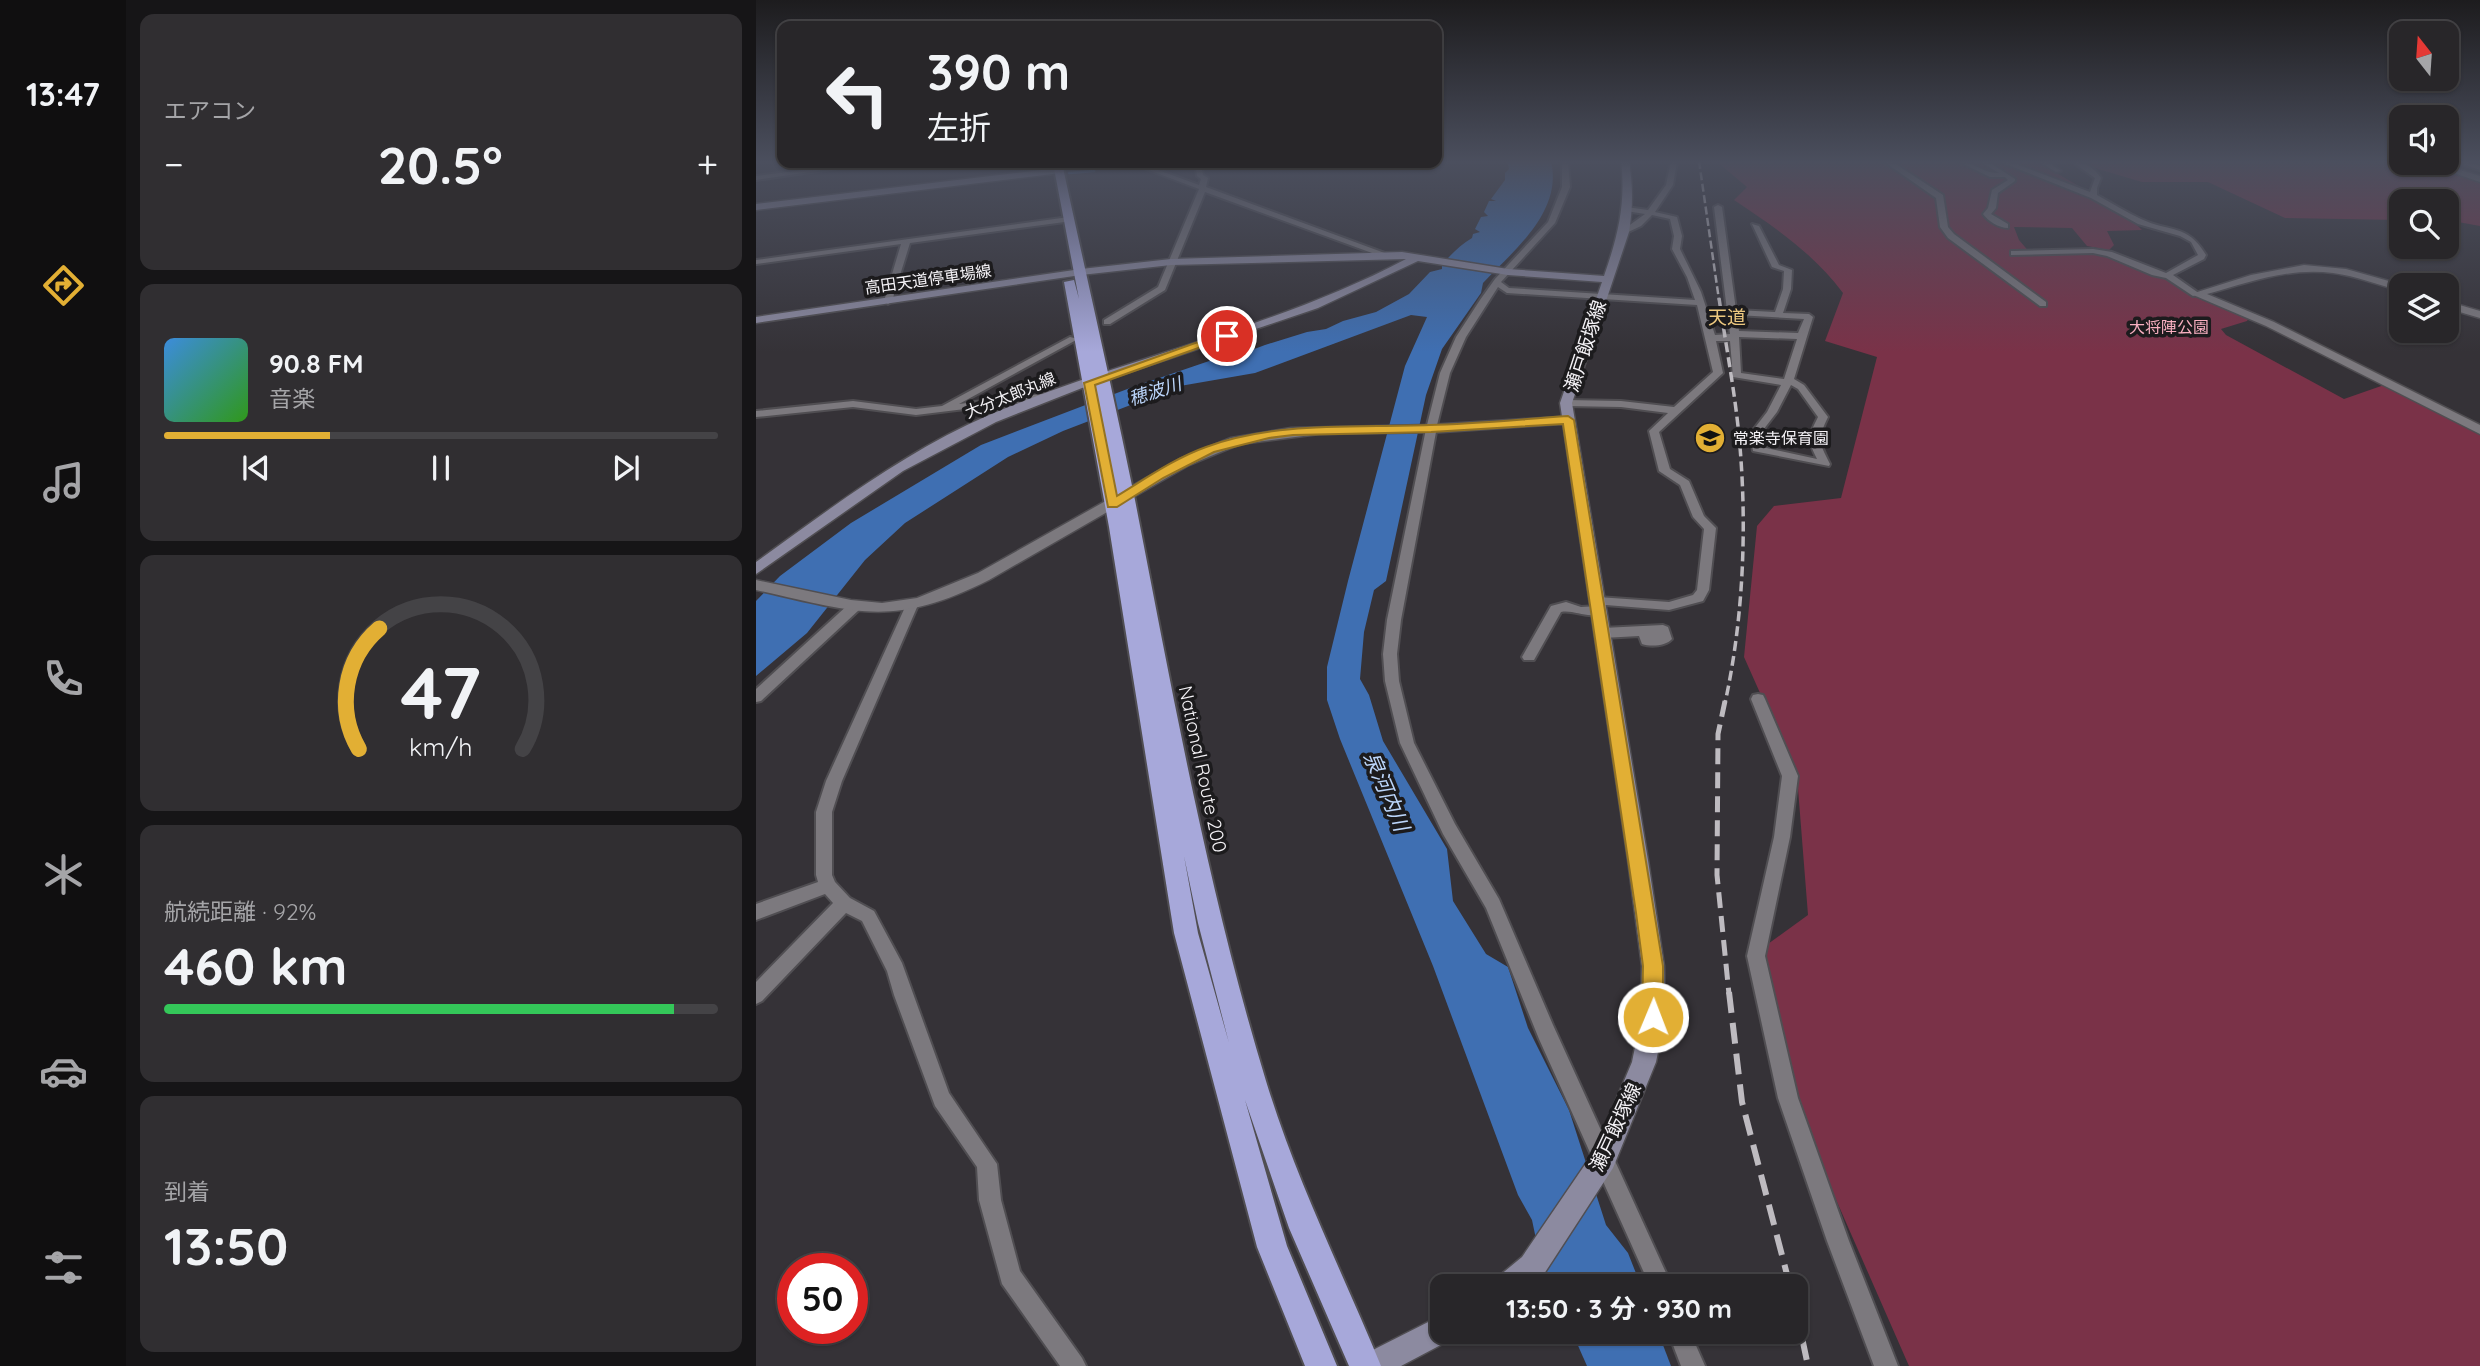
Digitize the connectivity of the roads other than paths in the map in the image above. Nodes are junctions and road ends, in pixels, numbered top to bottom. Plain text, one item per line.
1 (1025, 225) edge
2 (1065, 225) edge
3 (1187, 225) edge
4 (1303, 225) edge
5 (1549, 225) edge
6 (1626, 225) edge
7 (1638, 225) edge
8 (1676, 225) edge
9 (1720, 225) edge
10 (1944, 225) edge
11 (2155, 225) edge
12 (1755, 226) dead end
13 (1624, 232) junction
14 (906, 242) junction
15 (2014, 253) dead end
16 (1386, 255) junction
17 (1421, 257) junction
18 (756, 262) edge
19 (1171, 262) junction
20 (1505, 272) junction
21 (1075, 274) junction
22 (2169, 276) junction
23 (1497, 283) junction
24 (2389, 284) edge
25 (1604, 288) junction
26 (2196, 294) junction
27 (888, 301) junction
28 (1699, 303) junction
29 (2043, 304) dead end
30 (2459, 308) edge
31 (1732, 312) junction
32 (1778, 314) junction
33 (2480, 315) edge
34 (756, 320) edge
35 (1107, 322) dead end
36 (1735, 336) junction
37 (1802, 336) junction
38 (1712, 338) junction
39 (1073, 339) dead end
40 (1788, 381) junction
41 (1097, 383) junction
42 (1055, 395) junction
43 (940, 410) junction
44 (1567, 411) junction
45 (1678, 411) junction
46 (756, 414) edge
47 (1431, 429) junction
48 (2480, 430) edge
49 (1119, 500) junction
50 (756, 569) edge
51 (756, 585) edge
52 (912, 605) junction
53 (1599, 605) junction
54 (855, 606) junction
55 (1646, 631) dead end
56 (1603, 633) junction
57 (1529, 657) dead end
58 (756, 697) edge
59 (1758, 699) dead end
60 (828, 886) junction
61 (844, 903) junction
62 (756, 912) edge
63 (756, 995) edge
64 (1604, 1159) junction
65 (1524, 1274) edge
66 (1656, 1274) edge
67 (1430, 1335) edge
68 (1684, 1344) edge
69 (1074, 1366) edge
70 (1321, 1366) edge
71 (1364, 1366) edge
72 (1371, 1366) edge
73 (1693, 1366) edge
74 (1886, 1366) edge

1 - 14 street
2 - 21 highway, National Route 200
3 - 19 street
4 - 16 street
5 - 20 street
6 - 13 main road, 瀬戸飯塚線
7 - 13 street
8 - 28 street
9 - 31 street
10 - 29 street
11 - 22 street
12 - 32 street
13 - 25 main road, 瀬戸飯塚線
14 - 18 street
14 - 27 street
15 - 22 street
16 - 17 main road, 高田天道停車場線
16 - 19 main road, 高田天道停車場線
17 - 20 main road, 高田天道停車場線
17 - 41 main road, 大分太郎丸線
19 - 21 main road, 高田天道停車場線
19 - 35 street
20 - 23 street
20 - 25 main road, 高田天道停車場線
21 - 27 main road, 高田天道停車場線
21 - 41 highway, National Route 200
22 - 26 street
23 - 25 street
23 - 47 street
24 - 26 street
25 - 28 street
25 - 44 main road, 瀬戸飯塚線
26 - 48 street
27 - 34 main road, 高田天道停車場線
28 - 38 street
30 - 33 street
31 - 32 street
31 - 36 street
32 - 37 street
36 - 37 street
36 - 38 street
36 - 40 street
37 - 40 street
38 - 45 street
39 - 43 street
40 - 40 street
41 - 42 main road, 大分太郎丸線
41 - 49 highway, National Route 200
42 - 43 street
42 - 50 main road, 大分太郎丸線
43 - 46 street
44 - 45 street
44 - 47 street
44 - 53 main road, 瀬戸飯塚線
45 - 53 street
47 - 49 street
47 - 64 street
49 - 52 street
49 - 70 highway, National Route 200
49 - 71 highway, National Route 200
51 - 54 street
52 - 54 street
52 - 60 street
53 - 56 main road, 瀬戸飯塚線
53 - 57 street
54 - 58 street
55 - 56 street
56 - 64 main road, 瀬戸飯塚線
59 - 74 street
60 - 61 street
60 - 62 street
61 - 63 street
61 - 69 street
64 - 65 main road, 瀬戸飯塚線
64 - 66 street
67 - 72 main road
68 - 73 street

